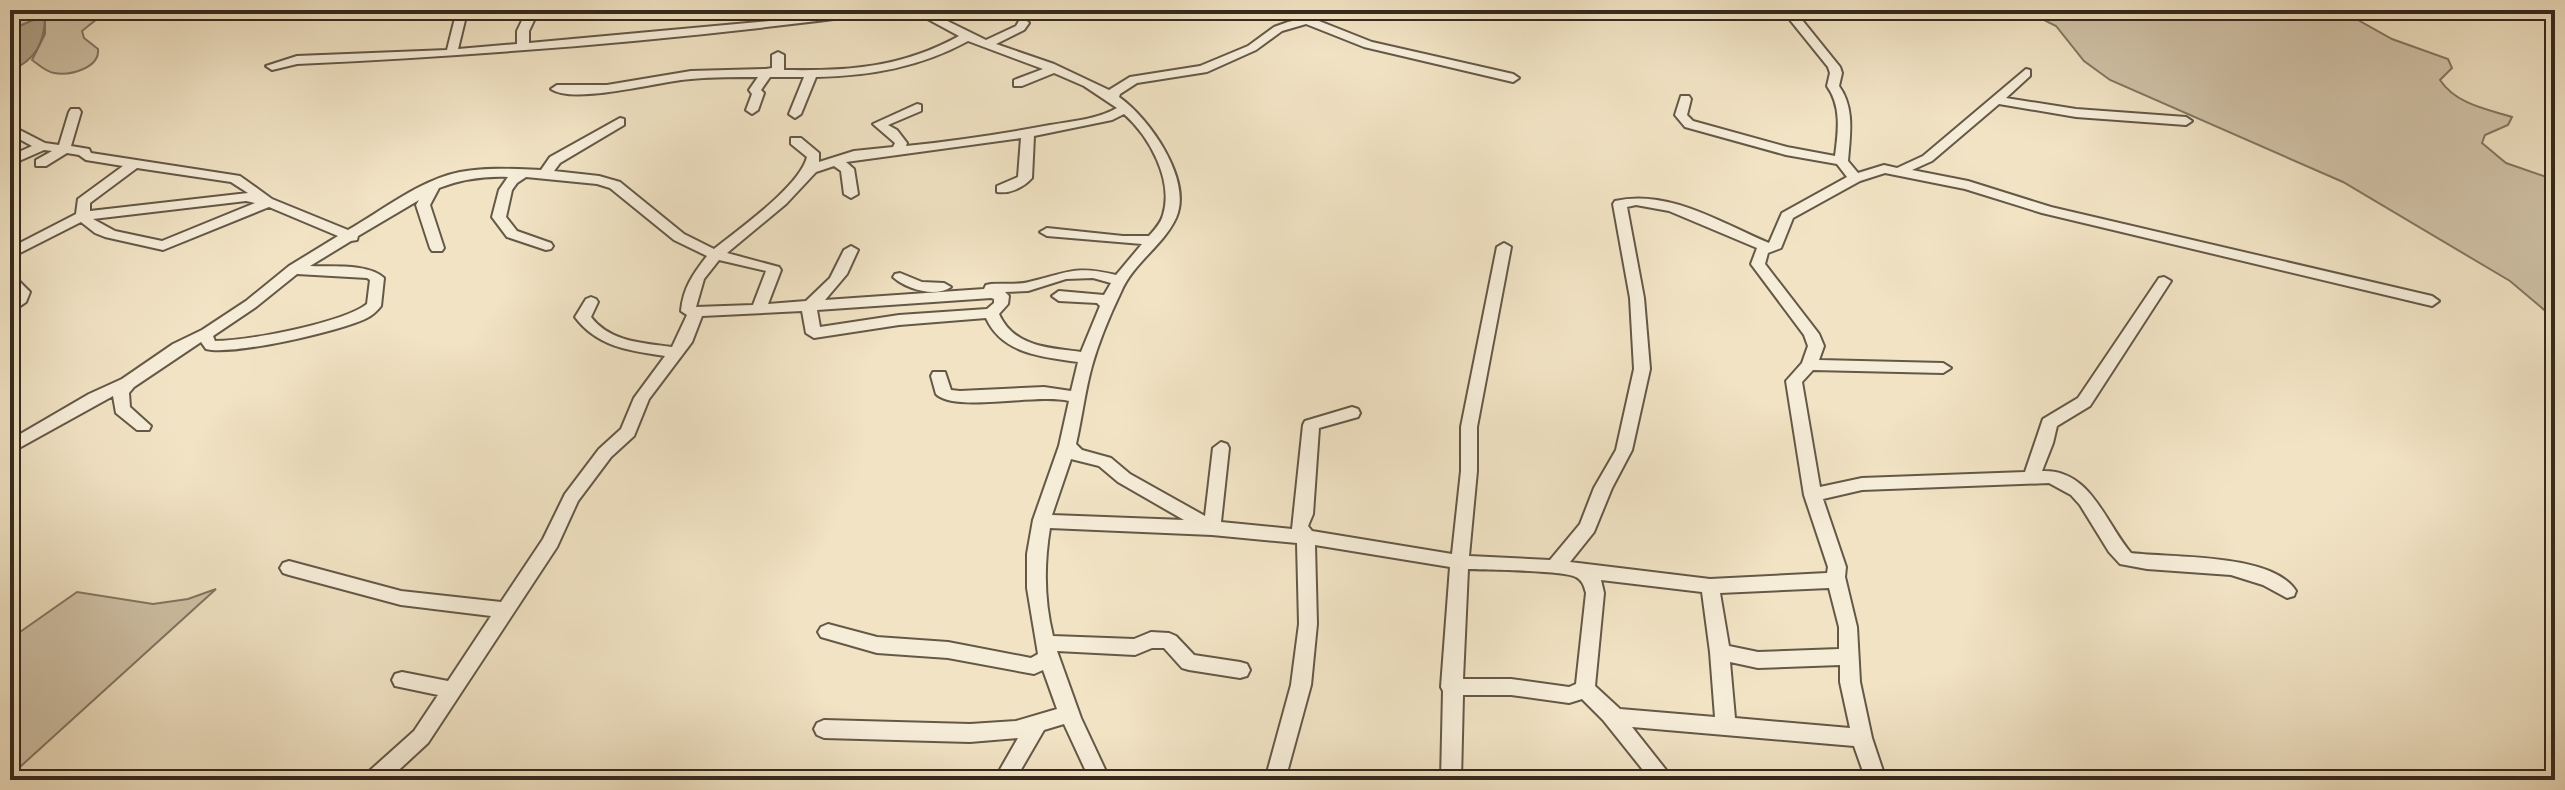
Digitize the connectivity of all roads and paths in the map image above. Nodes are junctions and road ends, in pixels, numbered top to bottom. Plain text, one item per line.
1 (533, 10) edge
2 (880, 10) edge
3 (917, 10) edge
4 (1357, 10) edge
5 (1788, 10) edge
6 (461, 12) edge
7 (1308, 21) junction
8 (1023, 23) dead end
9 (968, 36) junction
10 (988, 43) junction
11 (523, 47) junction
12 (453, 53) junction
13 (778, 55) dead end
14 (272, 66) dead end
15 (1050, 67) junction
16 (767, 73) junction
17 (2026, 73) dead end
18 (811, 75) junction
19 (1513, 78) dead end
20 (1018, 83) dead end
21 (557, 89) dead end
22 (1685, 99) dead end
23 (1997, 100) junction
24 (1119, 103) junction
25 (917, 108) dead end
26 (752, 110) dead end
27 (75, 112) dead end
28 (795, 114) dead end
29 (2186, 121) dead end
30 (620, 122) dead end
31 (10, 129) edge
32 (1028, 134) junction
33 (796, 141) dead end
34 (42, 146) junction
35 (899, 148) junction
36 (64, 150) junction
37 (834, 160) junction
38 (10, 161) edge
39 (1841, 161) junction
40 (136, 162) junction
41 (41, 163) dead end
42 (811, 169) junction
43 (1897, 171) junction
44 (527, 173) junction
45 (545, 174) junction
46 (1855, 178) junction
47 (434, 185) junction
48 (1002, 189) dead end
49 (851, 194) dead end
50 (270, 203) junction
51 (83, 216) junction
52 (50, 231) junction
53 (1047, 232) dead end
54 (352, 237) junction
55 (10, 240) edge
56 (1150, 240) junction
57 (546, 246) dead end
58 (1504, 247) dead end
59 (437, 248) dead end
60 (1770, 248) junction
61 (851, 250) dead end
62 (10, 254) edge
63 (716, 255) junction
64 (294, 269) junction
65 (900, 277) dead end
66 (10, 280) edge
67 (1118, 280) junction
68 (2164, 281) dead end
69 (1059, 296) dead end
70 (2432, 301) dead end
71 (591, 302) dead end
72 (809, 306) junction
73 (1108, 306) junction
74 (10, 308) edge
75 (759, 309) junction
76 (696, 312) junction
77 (991, 313) junction
78 (207, 333) junction
79 (675, 353) junction
80 (1087, 358) junction
81 (1809, 365) junction
82 (1943, 368) dead end
83 (939, 376) dead end
84 (128, 383) junction
85 (1076, 398) junction
86 (1352, 413) dead end
87 (143, 426) dead end
88 (1067, 445) junction
89 (10, 447) edge
90 (1221, 448) dead end
91 (2031, 477) junction
92 (1813, 495) junction
93 (1042, 521) junction
94 (1212, 528) junction
95 (1306, 537) junction
96 (1461, 562) junction
97 (1555, 567) junction
98 (289, 568) dead end
99 (1580, 570) junction
100 (1836, 577) junction
101 (1710, 586) junction
102 (2287, 591) dead end
103 (503, 610) junction
104 (828, 632) dead end
105 (1046, 650) junction
106 (1720, 652) junction
107 (1849, 657) junction
108 (1240, 670) dead end
109 (402, 680) dead end
110 (1451, 687) junction
111 (1585, 689) junction
112 (453, 690) junction
113 (1068, 714) junction
114 (1610, 714) junction
115 (1038, 722) junction
116 (1726, 728) junction
117 (824, 729) dead end
118 (1862, 738) junction
119 (373, 780) edge
120 (1004, 780) edge
121 (1100, 780) edge
122 (1275, 780) edge
123 (1451, 780) edge
124 (1664, 780) edge
125 (1876, 780) edge

1 - 11 street
2 - 11 street
3 - 9 street
4 - 7 street
5 - 39 street
6 - 12 street
7 - 19 street
7 - 24 street
8 - 10 street
9 - 10 street
9 - 18 street
10 - 15 street
11 - 12 street
12 - 14 street
13 - 16 street
15 - 20 street
15 - 24 street
16 - 18 street
16 - 21 street
16 - 26 street
17 - 23 street
18 - 28 street
22 - 39 street
23 - 29 street
23 - 43 street
24 - 32 street
24 - 56 street
25 - 35 street
27 - 36 street
30 - 45 street
31 - 34 street
32 - 35 street
32 - 48 street
33 - 42 street
34 - 36 street
34 - 38 street
35 - 37 street
36 - 40 street
36 - 41 street
37 - 42 street
37 - 49 street
39 - 46 street
40 - 50 street
40 - 51 street
42 - 63 street
43 - 46 street
43 - 70 street
44 - 45 street
44 - 47 street
44 - 57 street
45 - 63 street
46 - 60 street
47 - 54 street
47 - 59 street
50 - 51 street
50 - 51 street
50 - 54 street
51 - 52 street
52 - 55 street
52 - 62 street
53 - 56 street
54 - 64 street
56 - 67 street
58 - 96 street
60 - 81 street
60 - 97 street
61 - 72 street
63 - 75 street
63 - 76 street
64 - 78 street
64 - 78 street
65 - 67 street
66 - 74 street
67 - 73 street
68 - 91 street
69 - 73 street
71 - 79 street
72 - 75 street
72 - 77 street
72 - 77 street
73 - 80 street
75 - 76 street
76 - 79 street
77 - 80 street
78 - 84 street
79 - 103 street
80 - 85 street
81 - 82 street
81 - 92 street
83 - 85 street
84 - 87 street
84 - 89 street
85 - 88 street
86 - 95 street
88 - 93 street
88 - 94 street
90 - 94 street
91 - 92 street
91 - 102 street
92 - 100 street
93 - 94 street
93 - 105 street
94 - 95 street
95 - 96 street
95 - 122 street
96 - 97 street
96 - 110 street
97 - 99 street
98 - 103 street
99 - 101 street
99 - 111 street
100 - 101 street
100 - 107 street
101 - 106 street
103 - 112 street
104 - 105 street
105 - 108 street
105 - 113 street
106 - 107 street
106 - 116 street
107 - 118 street
109 - 112 street
110 - 111 street
110 - 123 street
111 - 114 street
112 - 119 street
113 - 115 street
113 - 121 street
114 - 116 street
114 - 124 street
115 - 117 street
115 - 120 street
116 - 118 street
118 - 125 street

